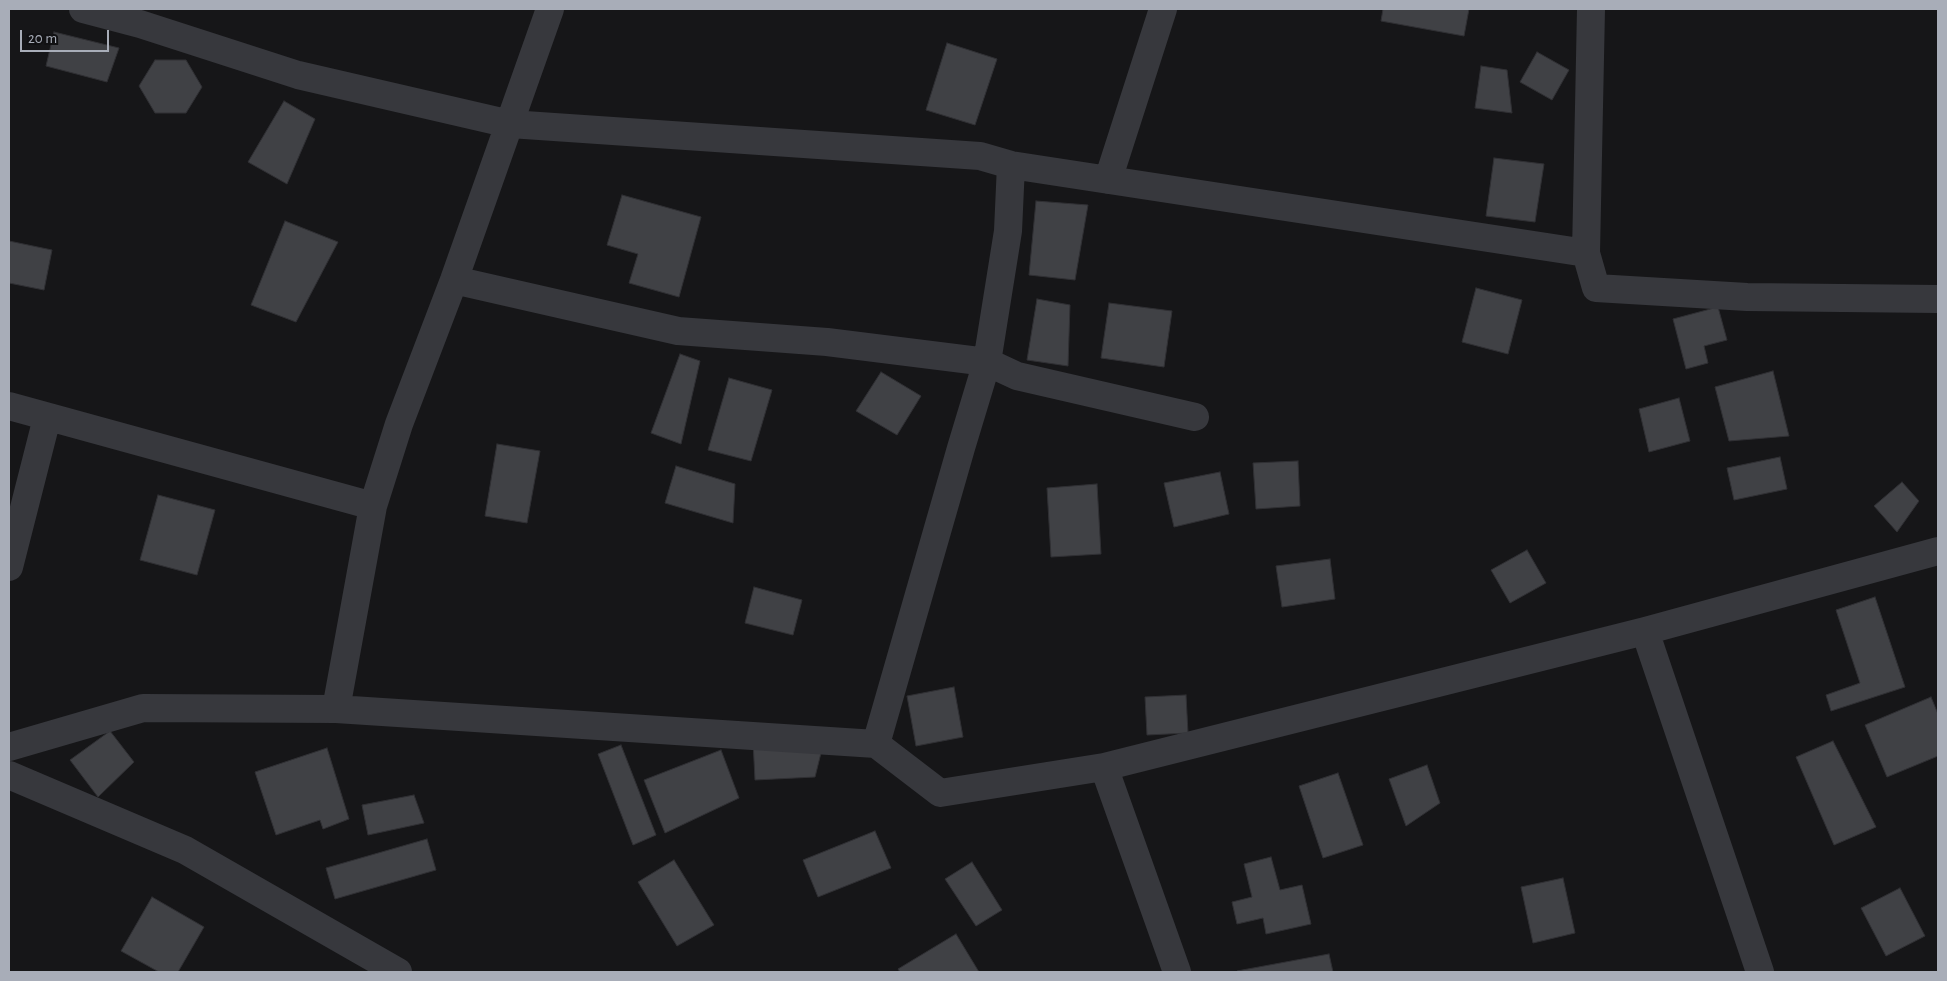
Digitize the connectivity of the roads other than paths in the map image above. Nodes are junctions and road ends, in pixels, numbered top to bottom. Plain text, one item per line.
1 (83, 9) edge
2 (550, 9) edge
3 (1163, 9) edge
4 (1591, 9) edge
5 (510, 124) junction
6 (1012, 165) junction
7 (1108, 180) junction
8 (1586, 253) junction
9 (454, 280) junction
10 (1938, 299) edge
11 (987, 362) junction
12 (9, 406) edge
13 (1195, 417) dead end
14 (47, 418) junction
15 (373, 506) junction
16 (1938, 552) edge
17 (9, 567) edge
18 (1645, 630) junction
19 (336, 708) junction
20 (876, 744) junction
21 (9, 747) edge
22 (1104, 767) junction
23 (9, 774) edge
24 (394, 971) edge
25 (1177, 972) edge
26 (1760, 972) edge

1 - 5 street
2 - 5 street
3 - 7 street
4 - 8 street
5 - 6 street
5 - 9 street
6 - 7 street
6 - 11 street
7 - 8 street
8 - 10 street
9 - 11 street
9 - 15 street
11 - 13 street
11 - 20 street
12 - 14 street
14 - 15 street
14 - 17 street
15 - 19 street
16 - 18 street
18 - 22 street
18 - 26 street
19 - 20 street
19 - 21 street
20 - 22 street
22 - 25 street
23 - 24 street

